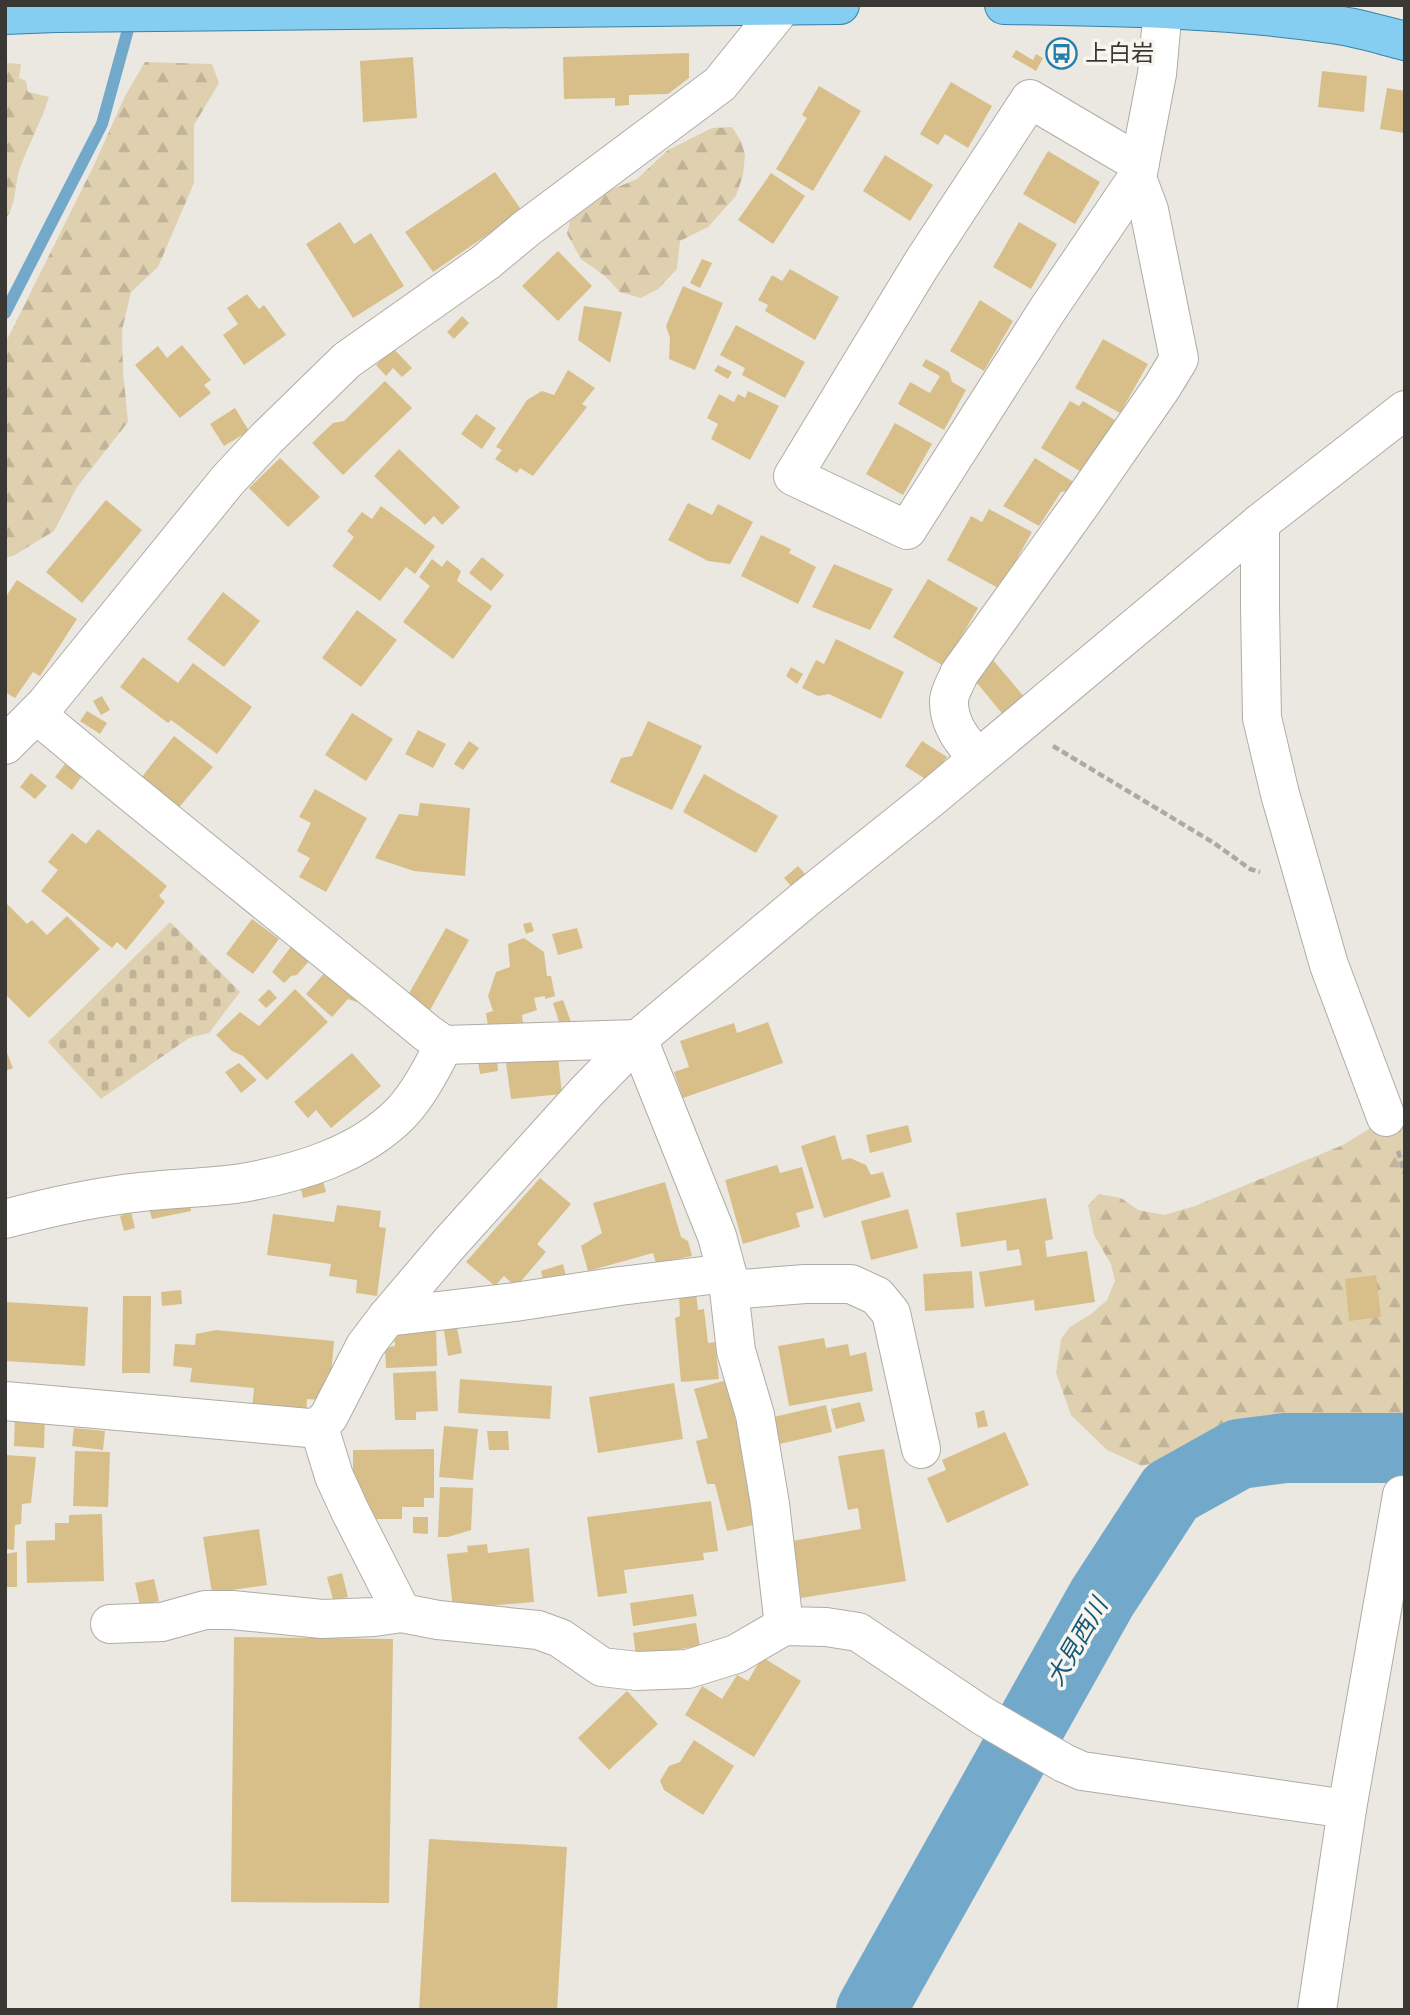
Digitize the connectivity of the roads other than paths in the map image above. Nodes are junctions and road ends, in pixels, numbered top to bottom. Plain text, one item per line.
1 (840, 5) edge
2 (1004, 5) edge
3 (782, 7) junction
4 (1184, 8) edge
5 (5, 15) edge
6 (1405, 41) edge
7 (1139, 171) junction
8 (1405, 410) edge
9 (1260, 523) junction
10 (36, 714) junction
11 (5, 745) edge
12 (978, 758) junction
13 (638, 1039) junction
14 (444, 1045) junction
15 (1386, 1117) dead end
16 (5, 1219) edge
17 (728, 1281) junction
18 (387, 1317) junction
19 (5, 1401) edge
20 (319, 1427) junction
21 (921, 1450) dead end
22 (1402, 1495) dead end
23 (402, 1613) junction
24 (110, 1624) dead end
25 (784, 1626) junction
26 (1347, 1808) junction
27 (1317, 2010) edge

1 - 3 main road
2 - 4 main road
3 - 5 main road
3 - 10 street
4 - 6 main road
4 - 7 street
7 - 7 street
7 - 12 street
8 - 9 street
9 - 12 street
9 - 15 street
10 - 11 street
10 - 14 street
12 - 13 street
13 - 14 street
13 - 17 street
13 - 18 street
14 - 16 street
17 - 18 street
17 - 21 street
17 - 25 street
18 - 20 street
19 - 20 street
20 - 23 street
22 - 26 street
23 - 24 street
23 - 25 street
25 - 26 street
26 - 27 street

